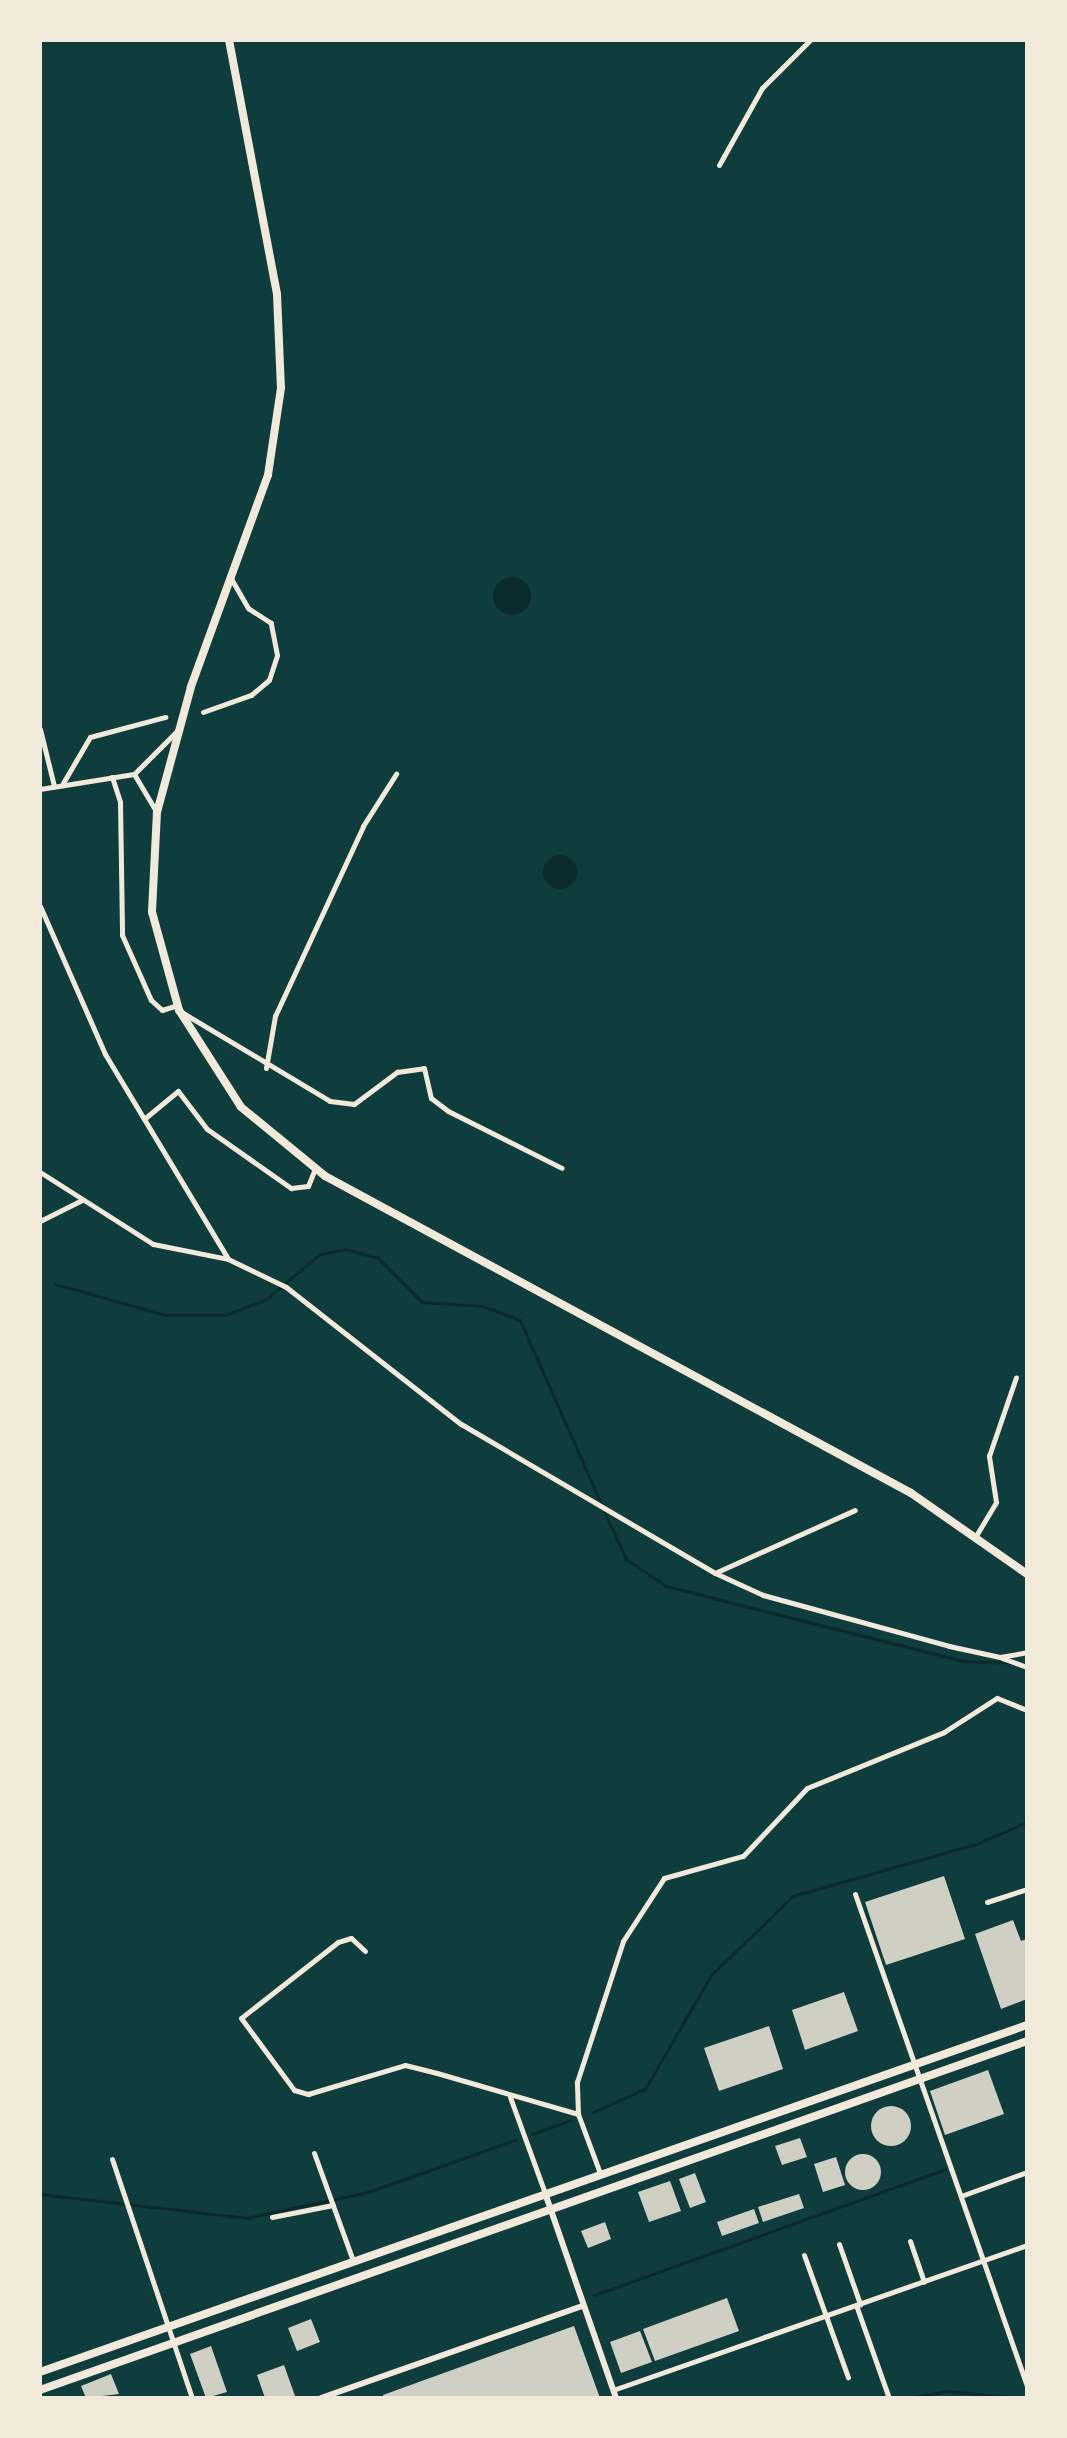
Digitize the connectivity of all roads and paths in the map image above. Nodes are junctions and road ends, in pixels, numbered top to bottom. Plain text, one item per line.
1 (229, 40) edge
2 (810, 40) edge
3 (719, 165) dead end
4 (232, 580) junction
5 (203, 712) dead end
6 (165, 717) dead end
7 (40, 729) edge
8 (177, 731) junction
9 (134, 774) junction
10 (396, 774) dead end
11 (112, 777) junction
12 (63, 783) junction
13 (54, 786) junction
14 (40, 789) edge
15 (157, 812) junction
16 (40, 906) edge
17 (178, 1008) junction
18 (266, 1068) junction
19 (144, 1119) junction
20 (562, 1168) dead end
21 (315, 1169) junction
22 (40, 1172) edge
23 (82, 1200) junction
24 (40, 1221) edge
25 (228, 1259) junction
26 (1016, 1377) dead end
27 (855, 1510) dead end
28 (977, 1534) junction
29 (715, 1573) junction
30 (1027, 1574) edge
31 (1027, 1652) edge
32 (1000, 1657) junction
33 (1027, 1667) edge
34 (1027, 1710) edge
35 (1027, 1889) edge
36 (855, 1894) dead end
37 (987, 1902) dead end
38 (365, 1951) dead end
39 (1027, 2025) edge
40 (1027, 2041) edge
41 (913, 2064) junction
42 (919, 2079) junction
43 (509, 2096) junction
44 (578, 2114) junction
45 (314, 2153) dead end
46 (112, 2159) dead end
47 (1027, 2172) edge
48 (600, 2173) junction
49 (545, 2193) junction
50 (961, 2196) junction
51 (333, 2205) junction
52 (548, 2209) junction
53 (272, 2217) dead end
54 (910, 2241) dead end
55 (839, 2244) dead end
56 (1027, 2245) edge
57 (804, 2255) dead end
58 (984, 2261) junction
59 (353, 2262) junction
60 (924, 2282) junction
61 (858, 2305) junction
62 (582, 2306) junction
63 (826, 2316) junction
64 (168, 2328) junction
65 (173, 2343) junction
66 (40, 2372) edge
67 (848, 2377) dead end
68 (1027, 2386) edge
69 (40, 2390) edge
70 (613, 2390) junction
71 (192, 2398) edge
72 (321, 2398) edge
73 (616, 2398) edge
74 (889, 2398) edge

1 - 4 highway
2 - 3 street
4 - 5 street
4 - 8 highway
6 - 12 street
7 - 13 street
8 - 9 street
8 - 15 highway
9 - 11 street
9 - 15 street
10 - 18 street
11 - 12 street
11 - 17 street
12 - 13 street
13 - 14 street
15 - 17 highway
16 - 19 street
17 - 18 street
17 - 21 highway
18 - 20 street
19 - 21 street
19 - 25 street
21 - 28 highway
22 - 23 street
23 - 24 street
23 - 25 street
25 - 29 street
26 - 28 street
27 - 29 street
28 - 30 highway
29 - 32 street
31 - 32 street
32 - 33 street
34 - 44 street
35 - 37 street
36 - 41 street
38 - 43 street
39 - 41 highway
40 - 42 highway
41 - 42 street
41 - 48 highway
42 - 50 street
42 - 52 highway
43 - 44 street
43 - 49 street
44 - 48 street
45 - 51 street
46 - 64 street
47 - 50 street
48 - 49 highway
49 - 52 street
49 - 59 highway
50 - 58 street
51 - 53 street
51 - 59 street
52 - 62 street
52 - 65 highway
54 - 60 street
55 - 61 street
56 - 58 street
57 - 63 street
58 - 60 street
58 - 68 street
59 - 64 highway
60 - 61 street
61 - 63 street
61 - 74 street
62 - 70 street
62 - 72 street
63 - 67 street
63 - 70 street
64 - 65 street
64 - 66 highway
65 - 69 highway
65 - 71 street
70 - 73 street

